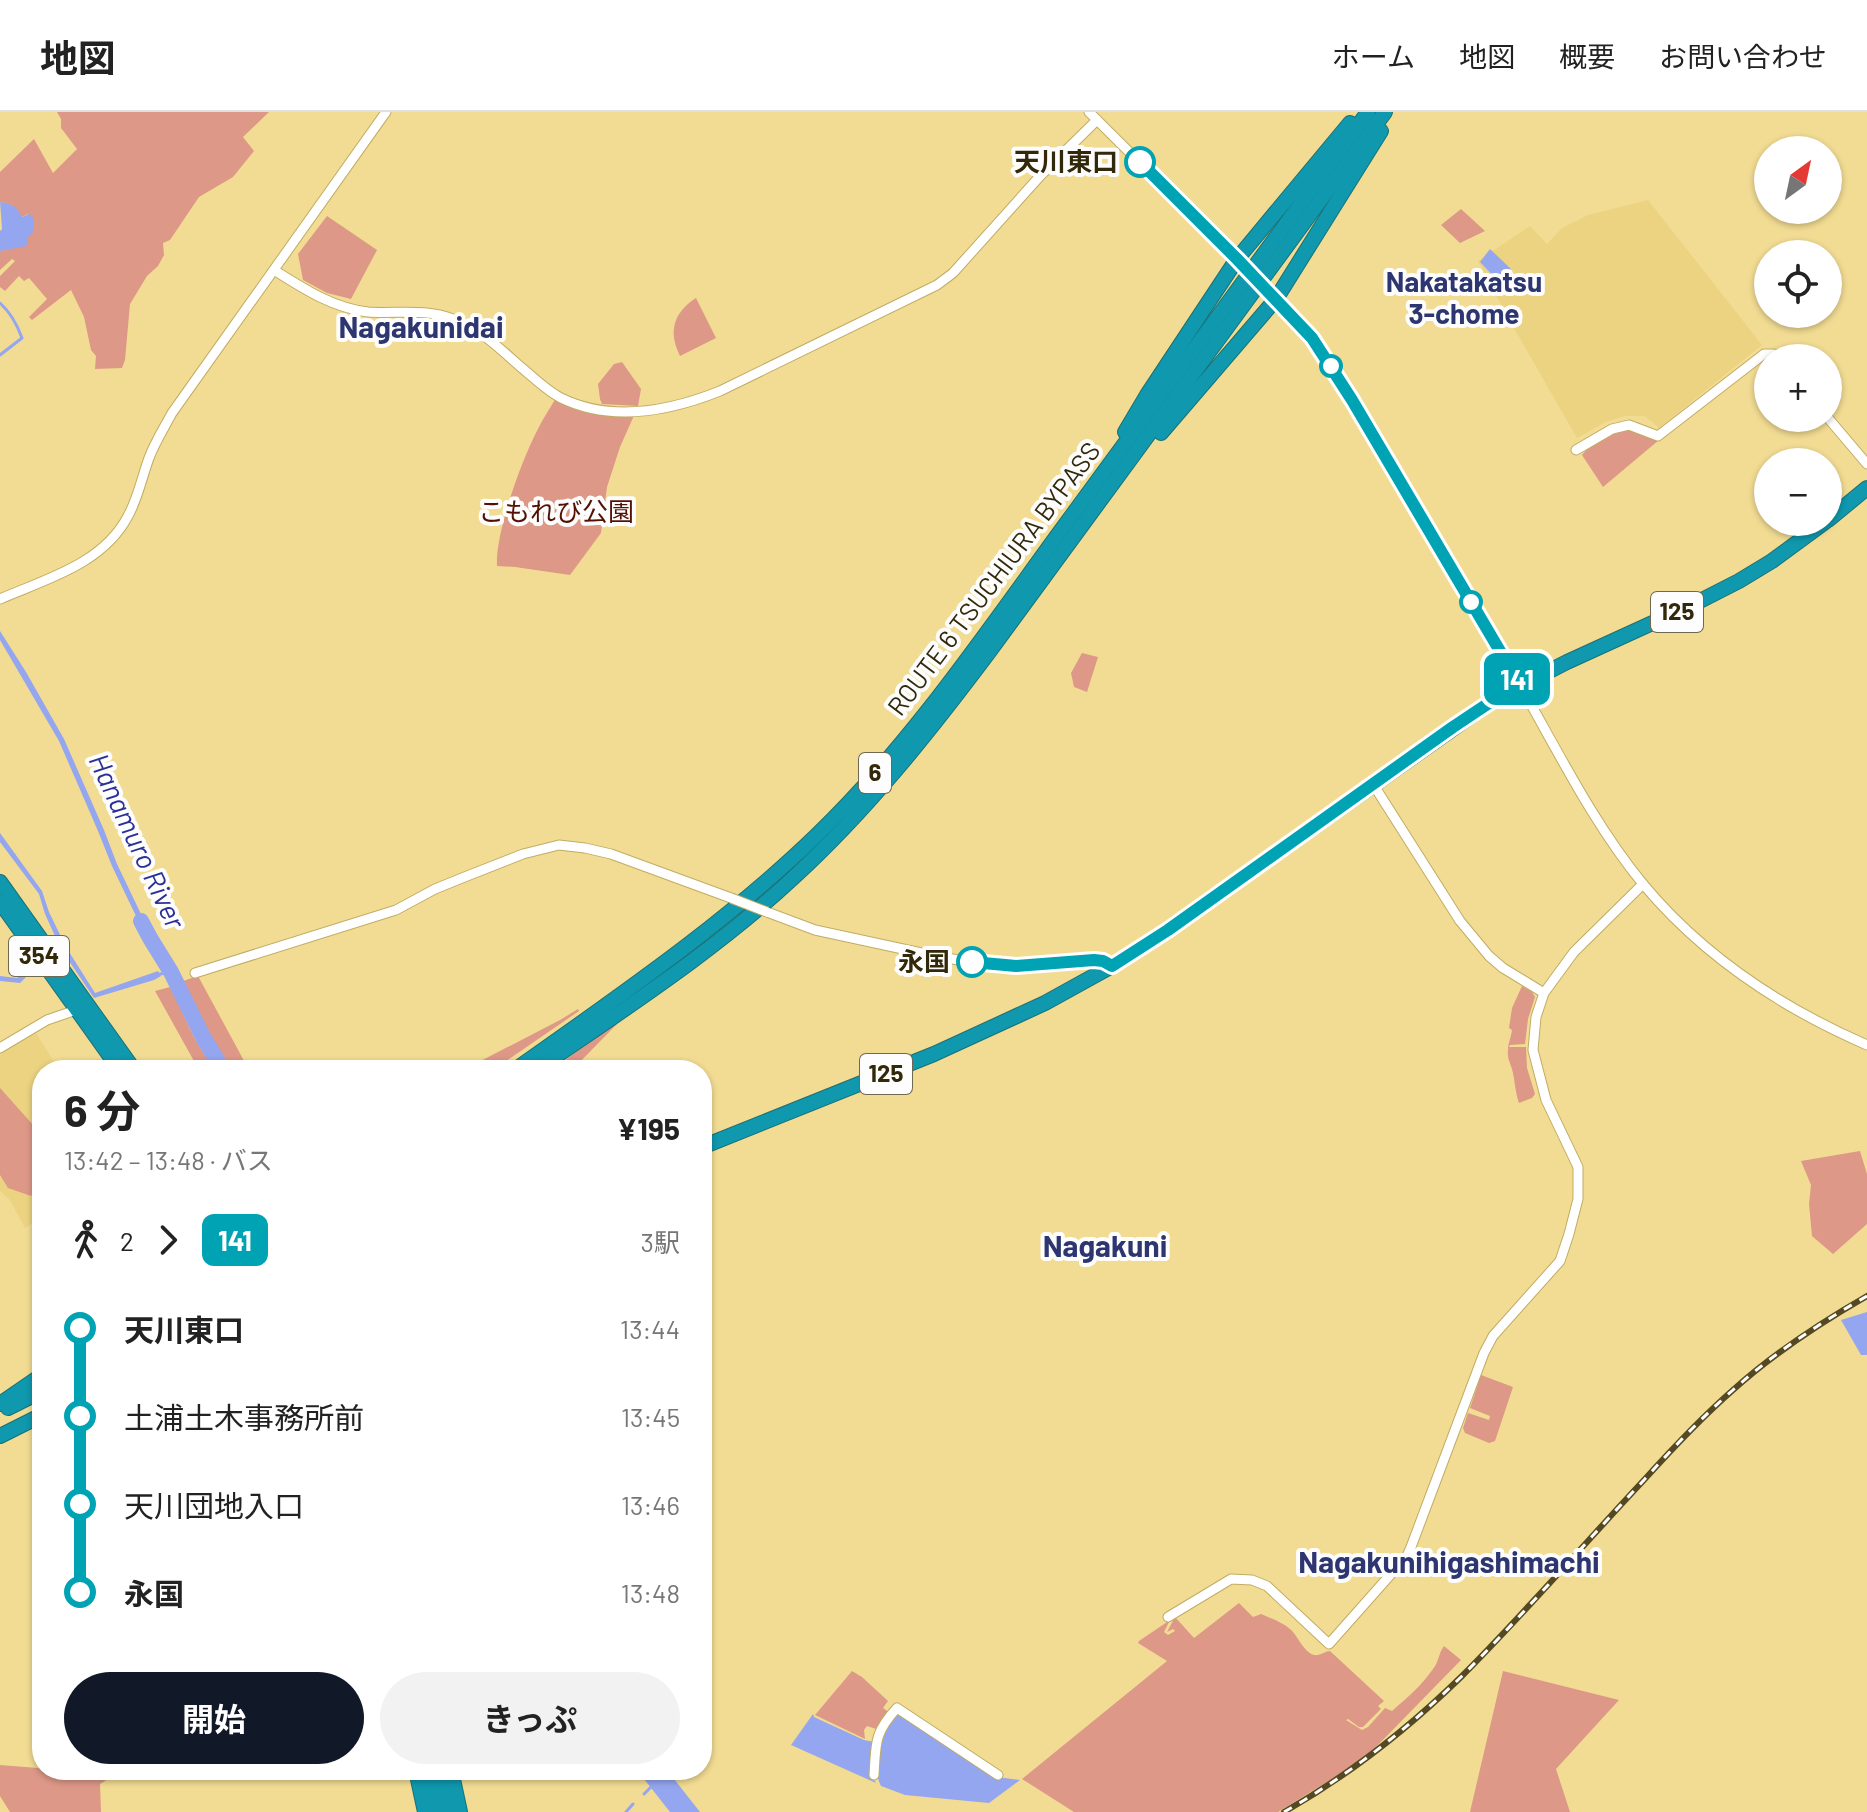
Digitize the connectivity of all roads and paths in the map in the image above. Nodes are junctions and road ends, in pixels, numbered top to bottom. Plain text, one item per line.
1 (386, 112) edge
2 (1360, 112) edge
3 (1368, 112) edge
4 (1387, 112) edge
5 (1093, 116) edge
6 (1239, 261) junction
7 (274, 270) junction
8 (1274, 297) junction
9 (1754, 362) edge
10 (1840, 432) edge
11 (1576, 450) dead end
12 (1114, 459) junction
13 (1867, 464) edge
14 (1119, 476) junction
15 (1867, 488) edge
16 (1842, 509) edge
17 (1806, 536) edge
18 (3, 598) edge
19 (1520, 685) junction
20 (1373, 784) junction
21 (0, 882) edge
22 (1643, 884) junction
23 (0, 902) edge
24 (1076, 961) junction
25 (1112, 966) junction
26 (195, 973) dead end
27 (1085, 980) junction
28 (1544, 993) junction
29 (83, 1008) junction
30 (604, 1022) junction
31 (574, 1028) junction
32 (1867, 1045) edge
33 (0, 1048) edge
34 (114, 1060) edge
35 (126, 1060) edge
36 (517, 1060) edge
37 (529, 1060) edge
38 (550, 1060) edge
39 (557, 1060) edge
40 (712, 1143) edge
41 (32, 1382) edge
42 (32, 1396) edge
43 (0, 1404) edge
44 (0, 1411) edge
45 (32, 1420) edge
46 (0, 1436) edge
47 (1168, 1617) dead end
48 (874, 1775) dead end
49 (998, 1775) dead end
50 (418, 1780) edge
51 (431, 1780) edge
52 (441, 1780) edge
53 (453, 1780) edge
54 (425, 1812) edge
55 (437, 1812) edge
56 (448, 1812) edge
57 (460, 1812) edge

1 - 7 street
2 - 6 highway
3 - 12 highway, ROUTE 6 TSUCHIURA BYPASS / 6
4 - 8 highway
4 - 14 highway, ROUTE 6 TSUCHIURA BYPASS / 6
5 - 6 street
5 - 7 street
6 - 8 street, bridge
6 - 12 highway
7 - 18 street
8 - 14 highway
8 - 19 street
9 - 11 street
10 - 13 street
12 - 31 highway, ROUTE 6 TSUCHIURA BYPASS / 6
14 - 30 highway, ROUTE 6 TSUCHIURA BYPASS / 6
15 - 16 highway, 125
17 - 19 highway, 125
19 - 20 highway, 125
19 - 22 street
20 - 25 highway, 125
20 - 28 street
21 - 29 highway, 354
22 - 28 street
22 - 32 street
23 - 29 highway, 354
24 - 25 street
24 - 26 street, bridge
24 - 27 street
25 - 27 highway, 125
27 - 40 highway, 125
28 - 47 street
29 - 33 street
29 - 34 highway, 354
29 - 35 highway, 354
30 - 38 highway, ROUTE 6 TSUCHIURA BYPASS / 6
30 - 39 highway
31 - 36 highway
31 - 37 highway, ROUTE 6 TSUCHIURA BYPASS / 6
41 - 43 highway
42 - 44 highway
45 - 46 highway
48 - 49 street
50 - 54 highway
51 - 55 highway
52 - 56 highway
53 - 57 highway

